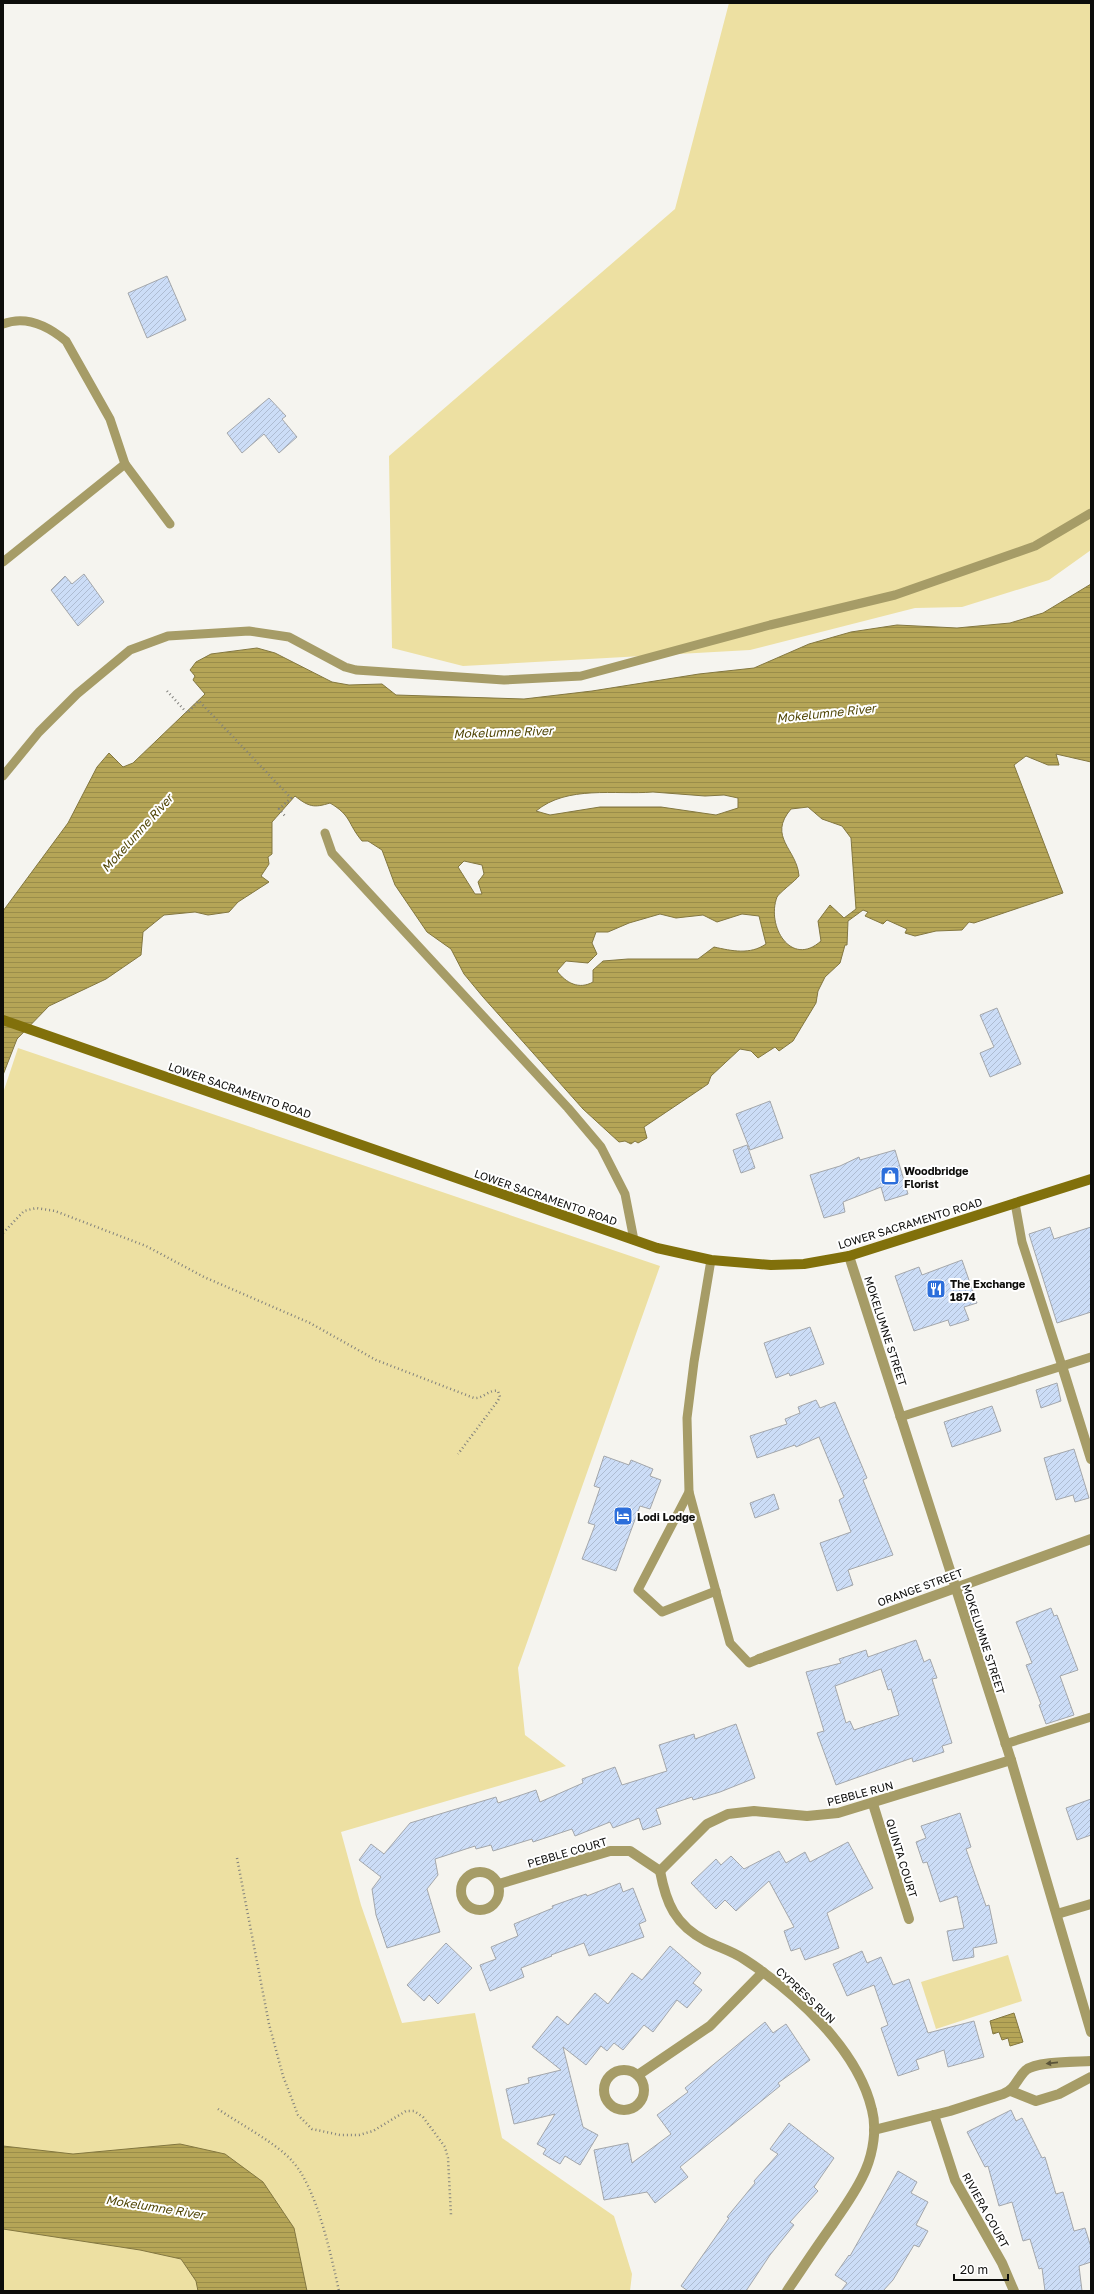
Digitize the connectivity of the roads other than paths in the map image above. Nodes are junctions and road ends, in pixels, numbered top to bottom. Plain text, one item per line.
1 (3, 324) edge
2 (125, 464) junction
3 (1091, 513) edge
4 (170, 524) dead end
5 (3, 562) edge
6 (3, 776) edge
7 (325, 833) dead end
8 (3, 1020) edge
9 (1091, 1179) edge
10 (1015, 1203) junction
11 (634, 1240) junction
12 (849, 1256) junction
13 (711, 1260) junction
14 (1091, 1357) edge
15 (1062, 1366) junction
16 (900, 1417) junction
17 (1091, 1459) edge
18 (690, 1492) junction
19 (1091, 1539) edge
20 (955, 1587) junction
21 (716, 1591) junction
22 (759, 1659) joint
23 (1091, 1717) edge
24 (1005, 1744) junction
25 (1011, 1760) junction
26 (873, 1804) junction
27 (660, 1871) junction
28 (499, 1884) dead end
29 (1091, 1904) edge
30 (1057, 1914) junction
31 (909, 1919) dead end
32 (763, 1972) junction
33 (1091, 2032) edge
34 (1091, 2061) edge
35 (638, 2075) dead end
36 (1091, 2077) edge
37 (1011, 2091) junction
38 (934, 2115) junction
39 (874, 2130) junction
40 (787, 2291) edge
41 (1014, 2291) edge

1 - 2 lane
2 - 4 lane
2 - 5 lane
3 - 6 lane
7 - 11 lane
8 - 11 main road, LOWER SACRAMENTO ROAD
9 - 10 main road, LOWER SACRAMENTO ROAD
10 - 12 main road, LOWER SACRAMENTO ROAD
10 - 15 lane
11 - 13 main road, LOWER SACRAMENTO ROAD
12 - 13 main road, LOWER SACRAMENTO ROAD
12 - 16 street, MOKELUMNE STREET
13 - 18 lane
14 - 15 lane
15 - 16 lane
15 - 17 street
16 - 20 street, MOKELUMNE STREET
18 - 21 lane
18 - 21 lane
19 - 20 street, ORANGE STREET
20 - 22 street, ORANGE STREET
20 - 24 street, MOKELUMNE STREET
21 - 22 lane
23 - 24 lane
24 - 25 street, MOKELUMNE STREET
25 - 26 street, PEBBLE RUN
25 - 30 street, MOKELUMNE STREET
26 - 27 street, PEBBLE RUN
26 - 31 street, QUINTA COURT
27 - 28 street, PEBBLE COURT
27 - 32 street, CYPRESS RUN
29 - 30 street
30 - 33 street, MOKELUMNE STREET
32 - 35 street
32 - 39 street, CYPRESS RUN
34 -> 37 street
36 - 37 street
37 - 38 street
38 - 39 street
38 - 41 street, RIVIERA COURT
39 - 40 street, CYPRESS RUN

